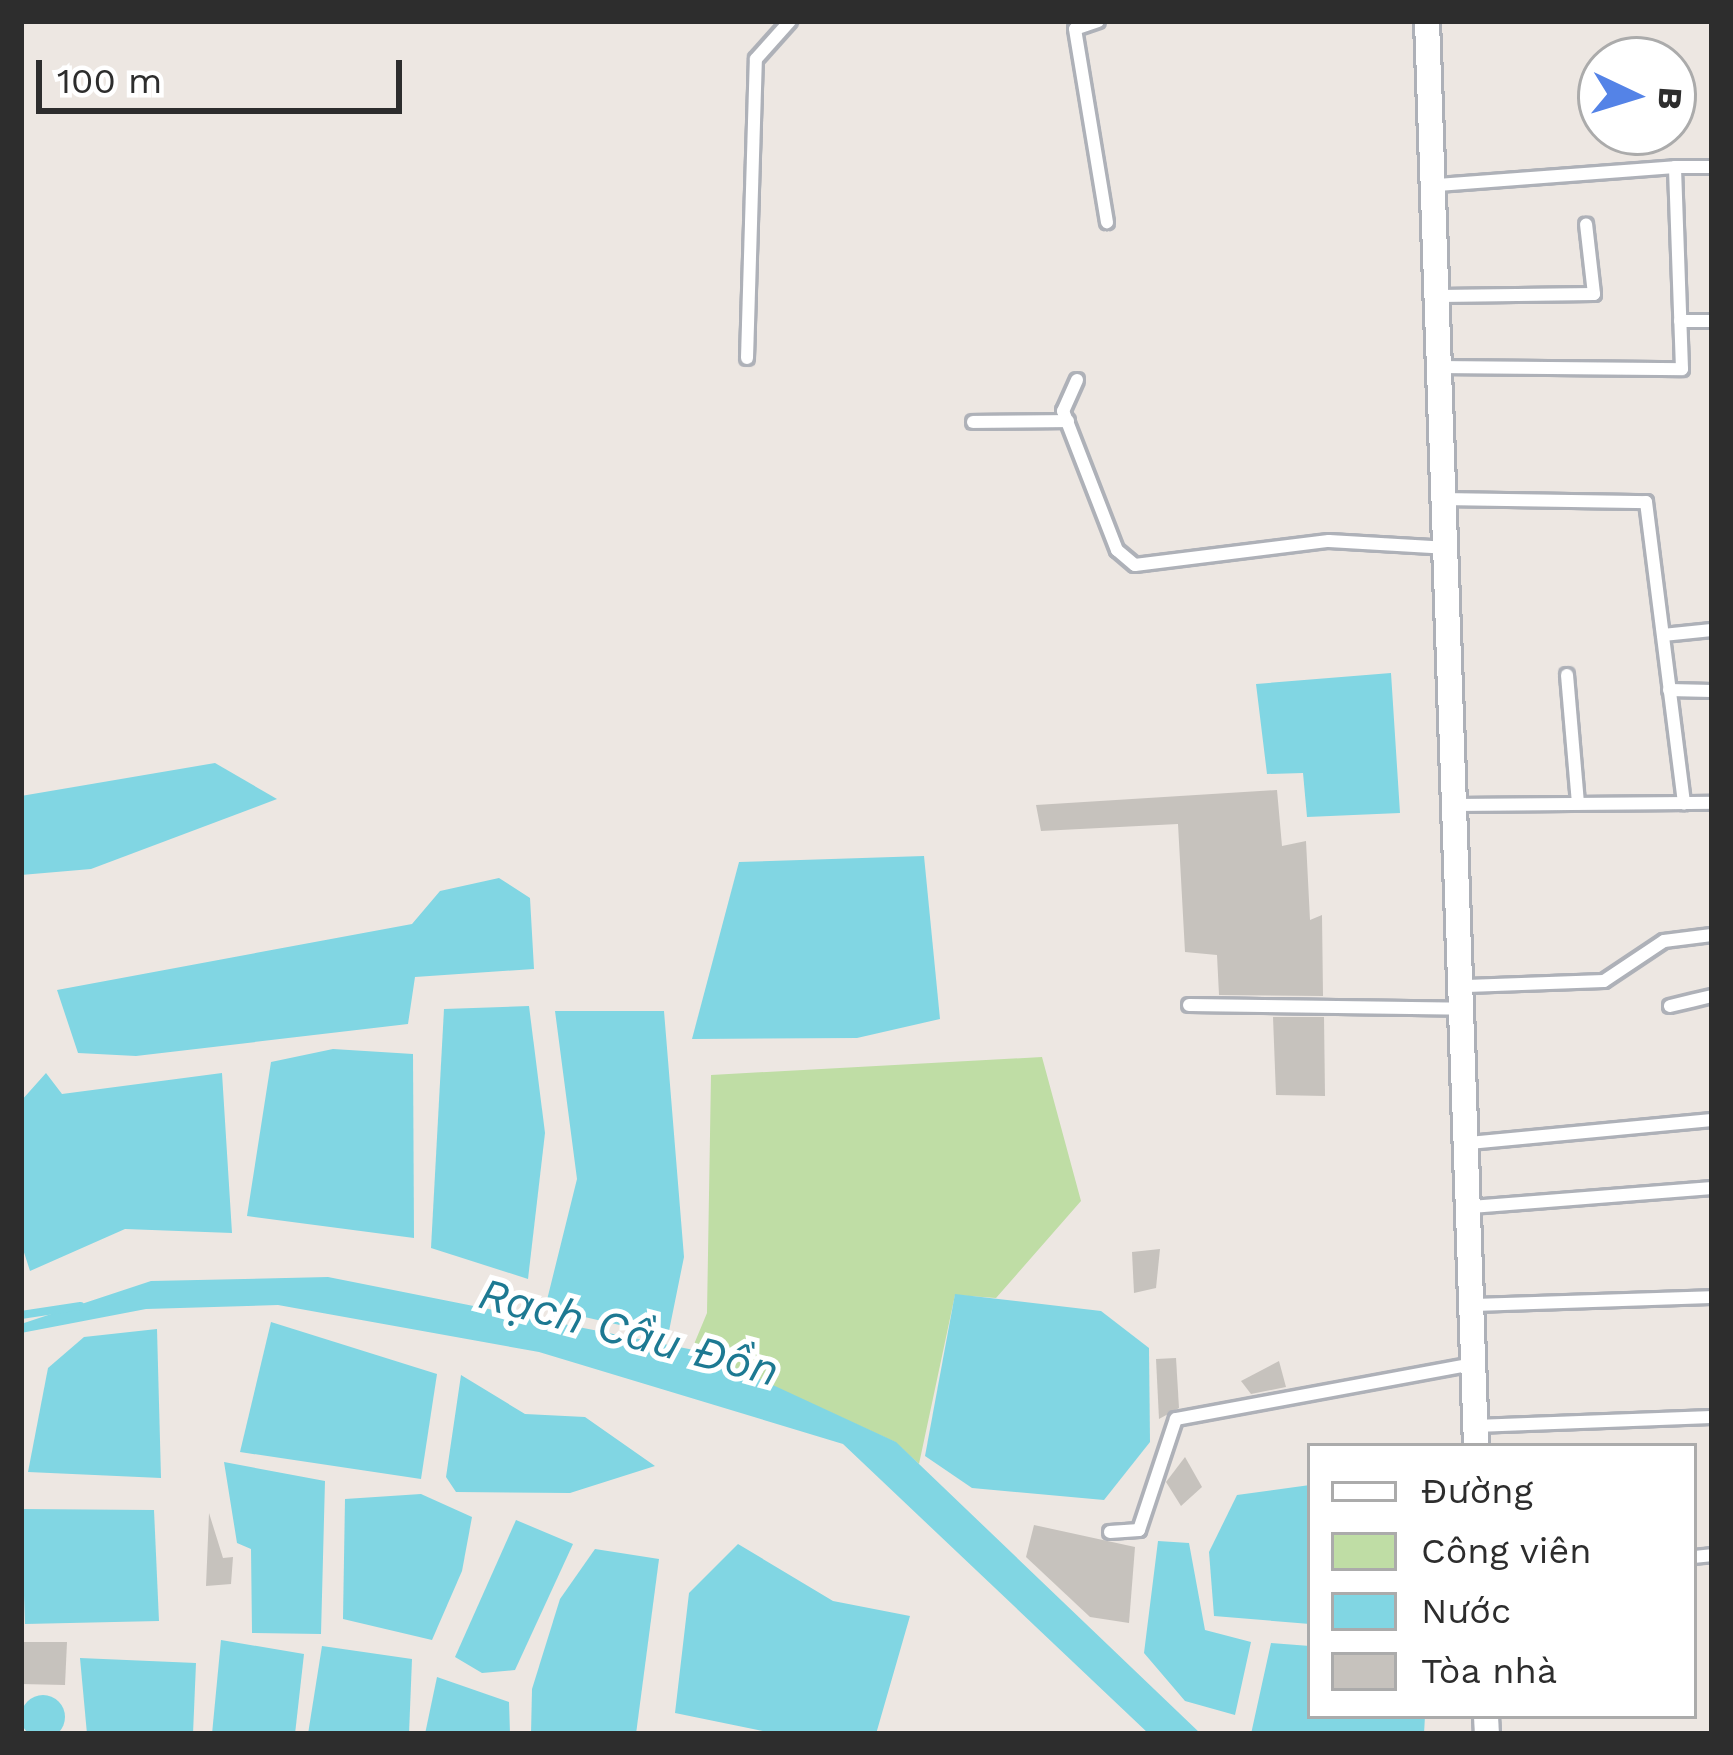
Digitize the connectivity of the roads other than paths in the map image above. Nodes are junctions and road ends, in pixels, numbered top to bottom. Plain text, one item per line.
1 (790, 21) edge
2 (1098, 21) edge
3 (1426, 21) edge
4 (1712, 166) edge
5 (1675, 167) junction
6 (1437, 185) junction
7 (1107, 222) dead end
8 (1586, 224) dead end
9 (1440, 296) junction
10 (1712, 320) edge
11 (1681, 322) junction
12 (748, 358) dead end
13 (1443, 367) junction
14 (1076, 380) dead end
15 (974, 422) dead end
16 (1067, 422) junction
17 (1448, 500) junction
18 (1450, 548) junction
19 (1712, 630) edge
20 (1663, 635) junction
21 (1567, 675) dead end
22 (1669, 690) junction
23 (1712, 691) edge
24 (1712, 803) edge
25 (1684, 804) junction
26 (1460, 805) junction
27 (1578, 805) junction
28 (1712, 934) edge
29 (1712, 996) edge
30 (1467, 997) junction
31 (1189, 1005) dead end
32 (1670, 1006) dead end
33 (1712, 1120) edge
34 (1469, 1143) junction
35 (1712, 1188) edge
36 (1471, 1207) junction
37 (1712, 1297) edge
38 (1473, 1305) junction
39 (1473, 1364) junction
40 (1712, 1417) edge
41 (1476, 1436) edge
42 (1110, 1532) dead end

1 - 12 lane
2 - 7 lane
3 - 6 street
4 - 5 lane
5 - 6 lane
5 - 11 lane
6 - 9 street
8 - 9 lane
9 - 13 street
10 - 11 lane
11 - 13 lane
13 - 17 street
14 - 16 lane
15 - 16 lane
16 - 18 lane
17 - 18 street
17 - 20 lane
18 - 26 street
19 - 20 lane
20 - 22 lane
21 - 27 lane
22 - 23 lane
22 - 25 lane
24 - 25 lane
25 - 27 lane
26 - 27 lane
26 - 30 street
28 - 30 lane
29 - 32 lane
30 - 31 lane
30 - 34 street
33 - 34 lane
34 - 36 street
35 - 36 lane
36 - 38 street
37 - 38 lane
38 - 39 street
39 - 41 street
39 - 42 lane
40 - 41 lane

